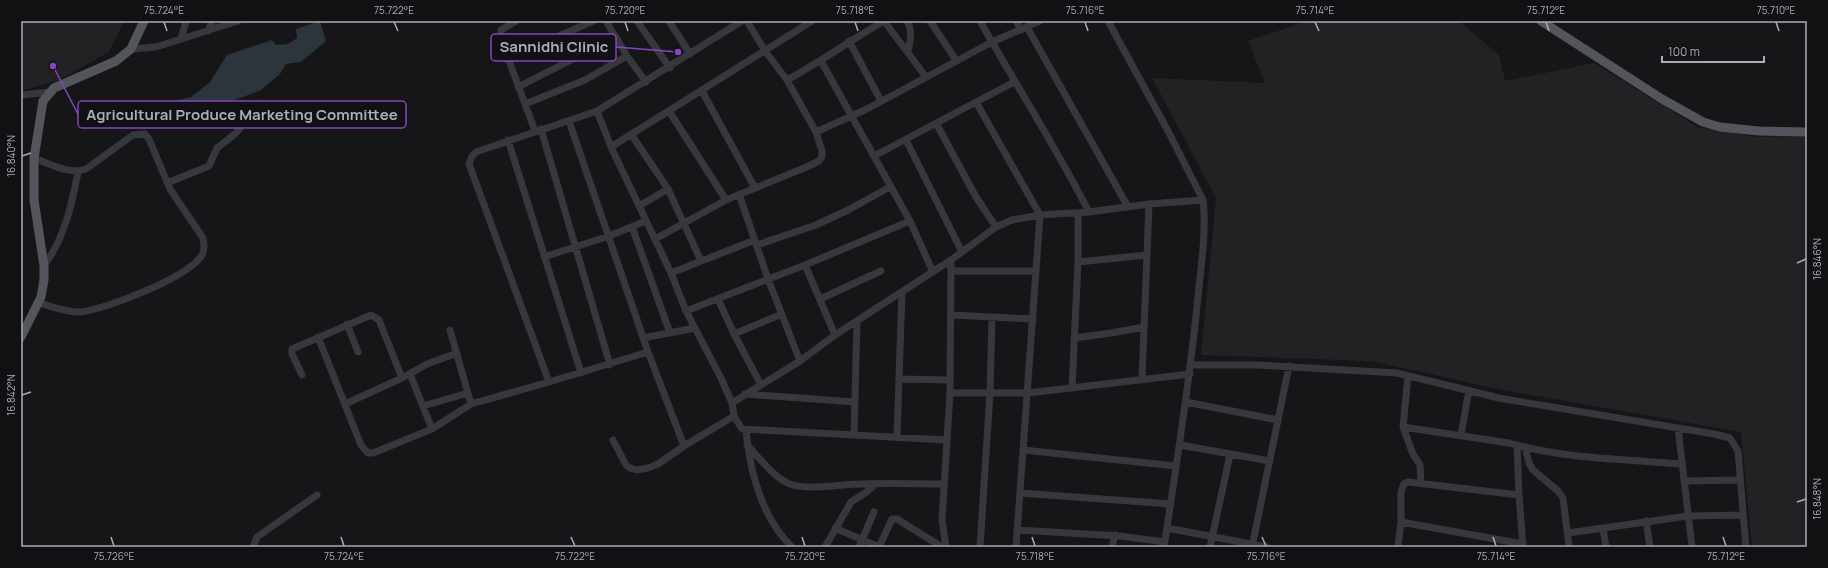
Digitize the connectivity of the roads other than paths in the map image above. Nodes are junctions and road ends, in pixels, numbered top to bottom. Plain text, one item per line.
1 (144, 21) edge
2 (186, 21) edge
3 (212, 21) edge
4 (238, 21) edge
5 (516, 21) edge
6 (592, 21) edge
7 (606, 21) edge
8 (637, 21) edge
9 (669, 21) edge
10 (742, 21) edge
11 (748, 21) edge
12 (812, 21) edge
13 (884, 21) edge
14 (907, 21) edge
15 (930, 21) edge
16 (980, 21) edge
17 (1016, 21) edge
18 (1040, 21) edge
19 (1108, 21) edge
20 (1548, 23) edge
21 (1024, 28) junction
22 (208, 31) junction
23 (616, 37) junction
24 (181, 39) junction
25 (849, 41) junction
26 (992, 42) junction
27 (131, 48) junction
28 (765, 51) junction
29 (908, 52) junction
30 (690, 54) junction
31 (627, 56) junction
32 (507, 59) junction
33 (956, 60) junction
34 (821, 62) junction
35 (670, 68) junction
36 (926, 77) junction
37 (787, 80) junction
38 (646, 82) junction
39 (1014, 82) junction
40 (518, 87) junction
41 (702, 91) junction
42 (50, 92) junction
43 (21, 95) edge
44 (880, 101) junction
45 (976, 102) junction
46 (261, 104) dead end
47 (525, 104) junction
48 (597, 111) junction
49 (669, 111) junction
50 (850, 116) junction
51 (569, 121) junction
52 (936, 123) junction
53 (538, 130) junction
54 (816, 132) junction
55 (1807, 132) edge
56 (631, 134) junction
57 (508, 140) junction
58 (906, 140) junction
59 (611, 147) junction
60 (874, 156) junction
61 (34, 158) junction
62 (78, 172) junction
63 (167, 183) junction
64 (890, 187) junction
65 (755, 188) junction
66 (668, 189) junction
67 (740, 194) junction
68 (726, 200) junction
69 (1203, 200) junction
70 (1149, 204) junction
71 (639, 206) junction
72 (1128, 207) junction
73 (1089, 212) junction
74 (1078, 213) junction
75 (1040, 214) junction
76 (646, 221) junction
77 (910, 221) junction
78 (684, 223) junction
79 (632, 227) junction
80 (996, 228) junction
81 (609, 236) junction
82 (655, 239) junction
83 (756, 243) junction
84 (576, 247) junction
85 (962, 252) junction
86 (1147, 255) junction
87 (544, 257) junction
88 (951, 260) junction
89 (701, 261) junction
90 (1078, 262) junction
91 (805, 265) junction
92 (44, 266) junction
93 (881, 271) dead end
94 (951, 271) junction
95 (1036, 271) junction
96 (933, 272) junction
97 (671, 273) junction
98 (768, 279) junction
99 (902, 292) junction
100 (718, 299) junction
101 (820, 299) junction
102 (38, 303) junction
103 (686, 311) junction
104 (782, 314) junction
105 (951, 315) junction
106 (992, 317) junction
107 (1033, 319) junction
108 (857, 321) junction
109 (347, 324) junction
110 (1144, 327) junction
111 (695, 328) junction
112 (450, 330) dead end
113 (670, 333) junction
114 (734, 334) junction
115 (835, 336) junction
116 (21, 337) edge
117 (318, 337) junction
118 (643, 338) junction
119 (1074, 338) junction
120 (358, 352) dead end
121 (648, 352) junction
122 (457, 353) junction
123 (800, 361) junction
124 (610, 365) junction
125 (1191, 365) junction
126 (1289, 366) junction
127 (581, 373) junction
128 (410, 374) junction
129 (1190, 374) junction
130 (302, 375) dead end
131 (1408, 376) junction
132 (402, 378) junction
133 (899, 379) junction
134 (1142, 379) junction
135 (950, 380) junction
136 (549, 382) junction
137 (761, 385) junction
138 (1072, 388) junction
139 (1469, 390) junction
140 (468, 392) junction
141 (950, 393) junction
142 (990, 393) junction
143 (1028, 393) junction
144 (745, 394) junction
145 (855, 402) junction
146 (1186, 402) junction
147 (732, 403) junction
148 (345, 404) junction
149 (471, 404) junction
150 (423, 406) junction
151 (734, 416) junction
152 (1278, 420) junction
153 (1403, 426) junction
154 (1678, 428) junction
155 (432, 429) junction
156 (746, 430) junction
157 (854, 435) junction
158 (1461, 435) junction
159 (897, 437) junction
160 (613, 440) dead end
161 (946, 440) junction
162 (1180, 444) junction
163 (747, 445) junction
164 (1517, 445) junction
165 (684, 446) junction
166 (1525, 448) junction
167 (1023, 450) junction
168 (1230, 455) junction
169 (1270, 461) junction
170 (1682, 464) junction
171 (1176, 466) junction
172 (1740, 480) junction
173 (1684, 481) junction
174 (1421, 483) junction
175 (876, 484) junction
176 (944, 484) junction
177 (1020, 493) junction
178 (317, 495) dead end
179 (1519, 496) junction
180 (1171, 504) junction
181 (874, 512) dead end
182 (1744, 515) junction
183 (1688, 516) junction
184 (1401, 522) junction
185 (1646, 522) junction
186 (835, 528) junction
187 (1167, 528) junction
188 (1603, 529) junction
189 (1017, 530) junction
190 (1568, 533) junction
191 (1115, 535) junction
192 (1212, 537) junction
193 (860, 544) edge
194 (1165, 545) edge
195 (1523, 545) edge
196 (1253, 546) edge
197 (253, 547) edge
198 (792, 547) edge
199 (825, 547) edge
200 (879, 547) edge
201 (942, 547) edge
202 (946, 547) edge
203 (980, 547) edge
204 (1016, 547) edge
205 (1112, 547) edge
206 (1210, 547) edge
207 (1267, 547) edge
208 (1398, 547) edge
209 (1569, 547) edge
210 (1606, 547) edge
211 (1650, 547) edge
212 (1692, 547) edge
213 (1746, 547) edge

1 - 27 main road
2 - 24 street
3 - 22 street
4 - 22 street
5 - 32 street
6 - 32 street
7 - 23 street
8 - 35 street
9 - 30 street
10 - 30 street
11 - 28 street
12 - 28 street
13 - 25 street
13 - 29 street
14 - 29 street
15 - 33 street
16 - 26 street
17 - 21 street
18 - 21 street
19 - 69 street
20 - 55 main road
21 - 26 street
21 - 72 street
22 - 24 street
23 - 31 street
23 - 40 street
24 - 27 street
25 - 34 street
25 - 44 street
26 - 33 street
26 - 39 street
27 - 42 main road
28 - 37 street
28 - 41 street
29 - 36 street
30 - 35 street
31 - 38 street
31 - 47 street
32 - 40 street
33 - 36 street
34 - 37 street
34 - 50 street
35 - 38 street
36 - 44 street
37 - 54 street
38 - 48 street
39 - 45 street
39 - 73 street
40 - 47 street
41 - 49 street
41 - 65 street
42 - 43 street
42 - 61 main road
44 - 50 street
45 - 52 street
45 - 75 street
46 - 63 street
47 - 53 street
48 - 51 street
48 - 59 street
49 - 56 street
49 - 68 street
50 - 54 street
50 - 60 street
51 - 53 street
51 - 81 street
52 - 58 street
52 - 80 street
53 - 57 street
53 - 84 street
54 - 65 street
56 - 59 street
56 - 66 street
57 - 87 street
57 - 136 street
58 - 60 street
58 - 85 street
59 - 71 street
60 - 64 street
61 - 62 street
61 - 92 main road
62 - 63 street
62 - 92 street
63 - 102 street
64 - 77 street
64 - 83 street
65 - 67 street
66 - 71 street
66 - 78 street
67 - 68 street
67 - 83 street
68 - 78 street
69 - 70 street
69 - 125 street
70 - 72 street
70 - 86 street
71 - 76 street
72 - 73 street
73 - 74 street
74 - 75 street
74 - 90 street
75 - 80 street
75 - 95 street
76 - 79 street
76 - 82 street
77 - 91 street
77 - 96 street
78 - 82 street
78 - 89 street
79 - 81 street
79 - 113 street
80 - 85 street
81 - 84 street
81 - 118 street
82 - 97 street
83 - 89 street
83 - 98 street
84 - 87 street
84 - 124 street
85 - 88 street
86 - 90 street
86 - 110 street
87 - 127 street
88 - 94 street
88 - 96 street
89 - 97 street
90 - 119 street
91 - 98 street
91 - 101 street
92 - 102 main road
93 - 101 street
94 - 95 street
94 - 105 street
95 - 107 street
96 - 99 street
97 - 103 street
98 - 100 street
98 - 104 street
99 - 108 street
99 - 133 street
100 - 103 street
100 - 114 street
101 - 115 street
102 - 116 main road
103 - 111 street
104 - 114 street
104 - 123 street
105 - 106 street
105 - 135 street
106 - 107 street
106 - 142 street
107 - 143 street
108 - 115 street
108 - 145 street
109 - 117 street
109 - 120 street
109 - 132 street
110 - 119 street
110 - 134 street
111 - 113 street
111 - 147 street
112 - 122 street
113 - 118 street
114 - 137 street
115 - 123 street
117 - 130 street
117 - 148 street
118 - 121 street
119 - 138 street
121 - 124 street
121 - 165 street
122 - 128 street
122 - 140 street
123 - 137 street
124 - 127 street
125 - 126 street
125 - 129 street
126 - 131 street
126 - 152 street
127 - 136 street
128 - 132 street
128 - 150 street
129 - 134 street
129 - 146 street
131 - 139 street
131 - 153 street
132 - 148 street
133 - 135 street
133 - 159 street
134 - 138 street
135 - 141 street
136 - 149 street
137 - 144 street
138 - 143 street
139 - 154 street
139 - 158 street
140 - 149 street
140 - 150 street
141 - 142 street
141 - 161 street
142 - 143 street
142 - 203 street
143 - 167 street
144 - 145 street
144 - 147 street
145 - 157 street
146 - 152 street
146 - 162 street
147 - 151 street
148 - 155 street
149 - 155 street
150 - 155 street
151 - 156 street
151 - 165 street
152 - 169 street
153 - 158 street
153 - 174 street
154 - 170 street
154 - 172 street
156 - 157 street
156 - 163 street
157 - 159 street
158 - 164 street
159 - 161 street
160 - 165 street
161 - 176 street
162 - 168 street
162 - 171 street
163 - 175 street
163 - 198 street
164 - 166 street
164 - 179 street
166 - 170 street
166 - 190 street
167 - 171 street
167 - 177 street
168 - 169 street
168 - 192 street
169 - 196 street
170 - 173 street
171 - 180 street
172 - 173 street
172 - 182 street
173 - 183 street
174 - 179 street
174 - 184 street
175 - 176 street
175 - 186 street
176 - 202 street
177 - 180 street
177 - 189 street
178 - 197 street
179 - 195 street
180 - 187 street
181 - 193 street
182 - 183 street
182 - 213 street
183 - 185 street
183 - 212 street
184 - 195 street
184 - 208 street
185 - 188 street
185 - 211 street
186 - 193 street
186 - 199 street
187 - 192 street
187 - 194 street
188 - 190 street
188 - 210 street
189 - 191 street
189 - 204 street
190 - 209 street
191 - 194 street
191 - 205 street
192 - 196 street
192 - 206 street
193 - 200 street
196 - 207 street
200 - 201 street

